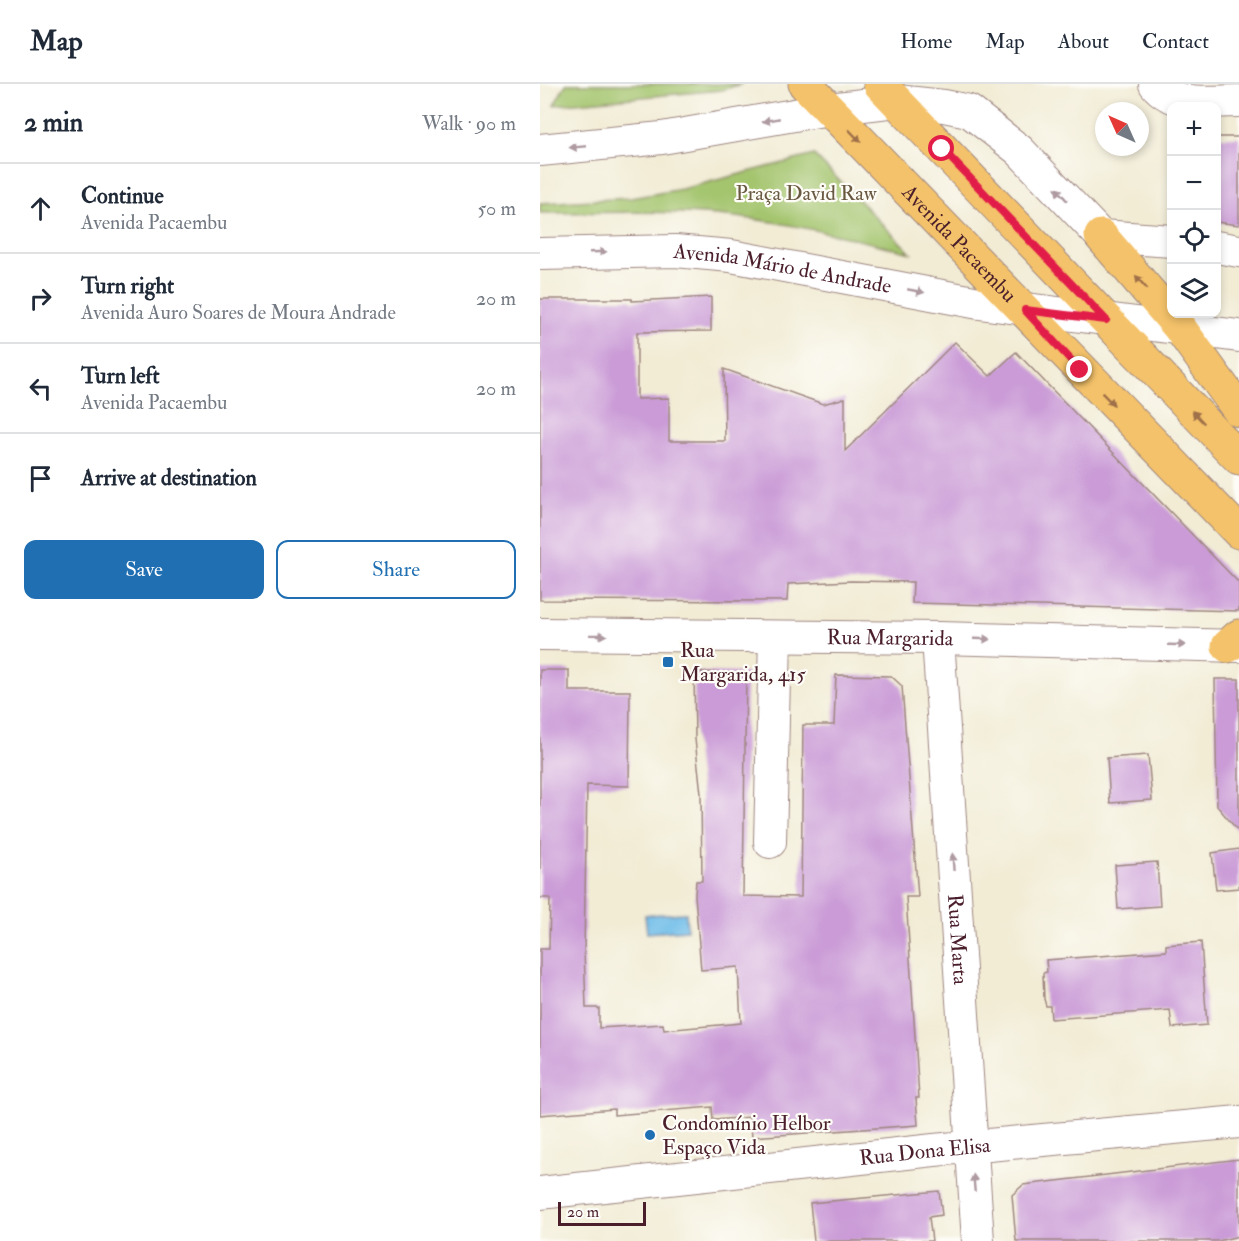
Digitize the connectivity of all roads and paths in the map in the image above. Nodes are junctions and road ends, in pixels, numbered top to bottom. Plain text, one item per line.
1 (805, 84) edge
2 (1155, 84) edge
3 (888, 93) edge
4 (1239, 100) edge
5 (829, 109) junction
6 (540, 150) edge
7 (1101, 236) junction
8 (1167, 242) edge
9 (1221, 248) edge
10 (1239, 251) edge
11 (540, 254) edge
12 (1025, 310) junction
13 (1106, 320) junction
14 (1179, 327) junction
15 (1239, 336) edge
16 (1239, 410) edge
17 (1239, 458) edge
18 (1239, 532) edge
19 (540, 634) edge
20 (776, 637) junction
21 (939, 638) junction
22 (1235, 643) edge
23 (770, 842) dead end
24 (1239, 1122) edge
25 (970, 1147) junction
26 (540, 1193) edge
27 (978, 1241) edge

1 - 5 main road, Avenida Pacaembu
2 - 4 street
3 - 5 street
7 -> 3 street
3 - 13 main road
5 -> 6 street
5 -> 12 main road, Avenida Pacaembu
7 - 8 street
14 -> 7 main road
9 - 10 street
11 -> 12 street, Avenida Mário de Andrade
12 - 13 street, Avenida Mário de Andrade
12 -> 18 main road, Avenida Pacaembu
13 - 14 street, Avenida Mário de Andrade
17 -> 13 main road
14 - 15 street, Avenida Mário de Andrade
14 - 16 main road
19 -> 20 street, Rua Margarida
20 - 21 street, Rua Margarida
20 - 23 street
21 -> 22 street, Rua Margarida
25 -> 21 street, Rua Marta
24 - 25 street, Rua Dona Elisa
25 - 26 street, Rua Dona Elisa
27 -> 25 street, Rua Marta

